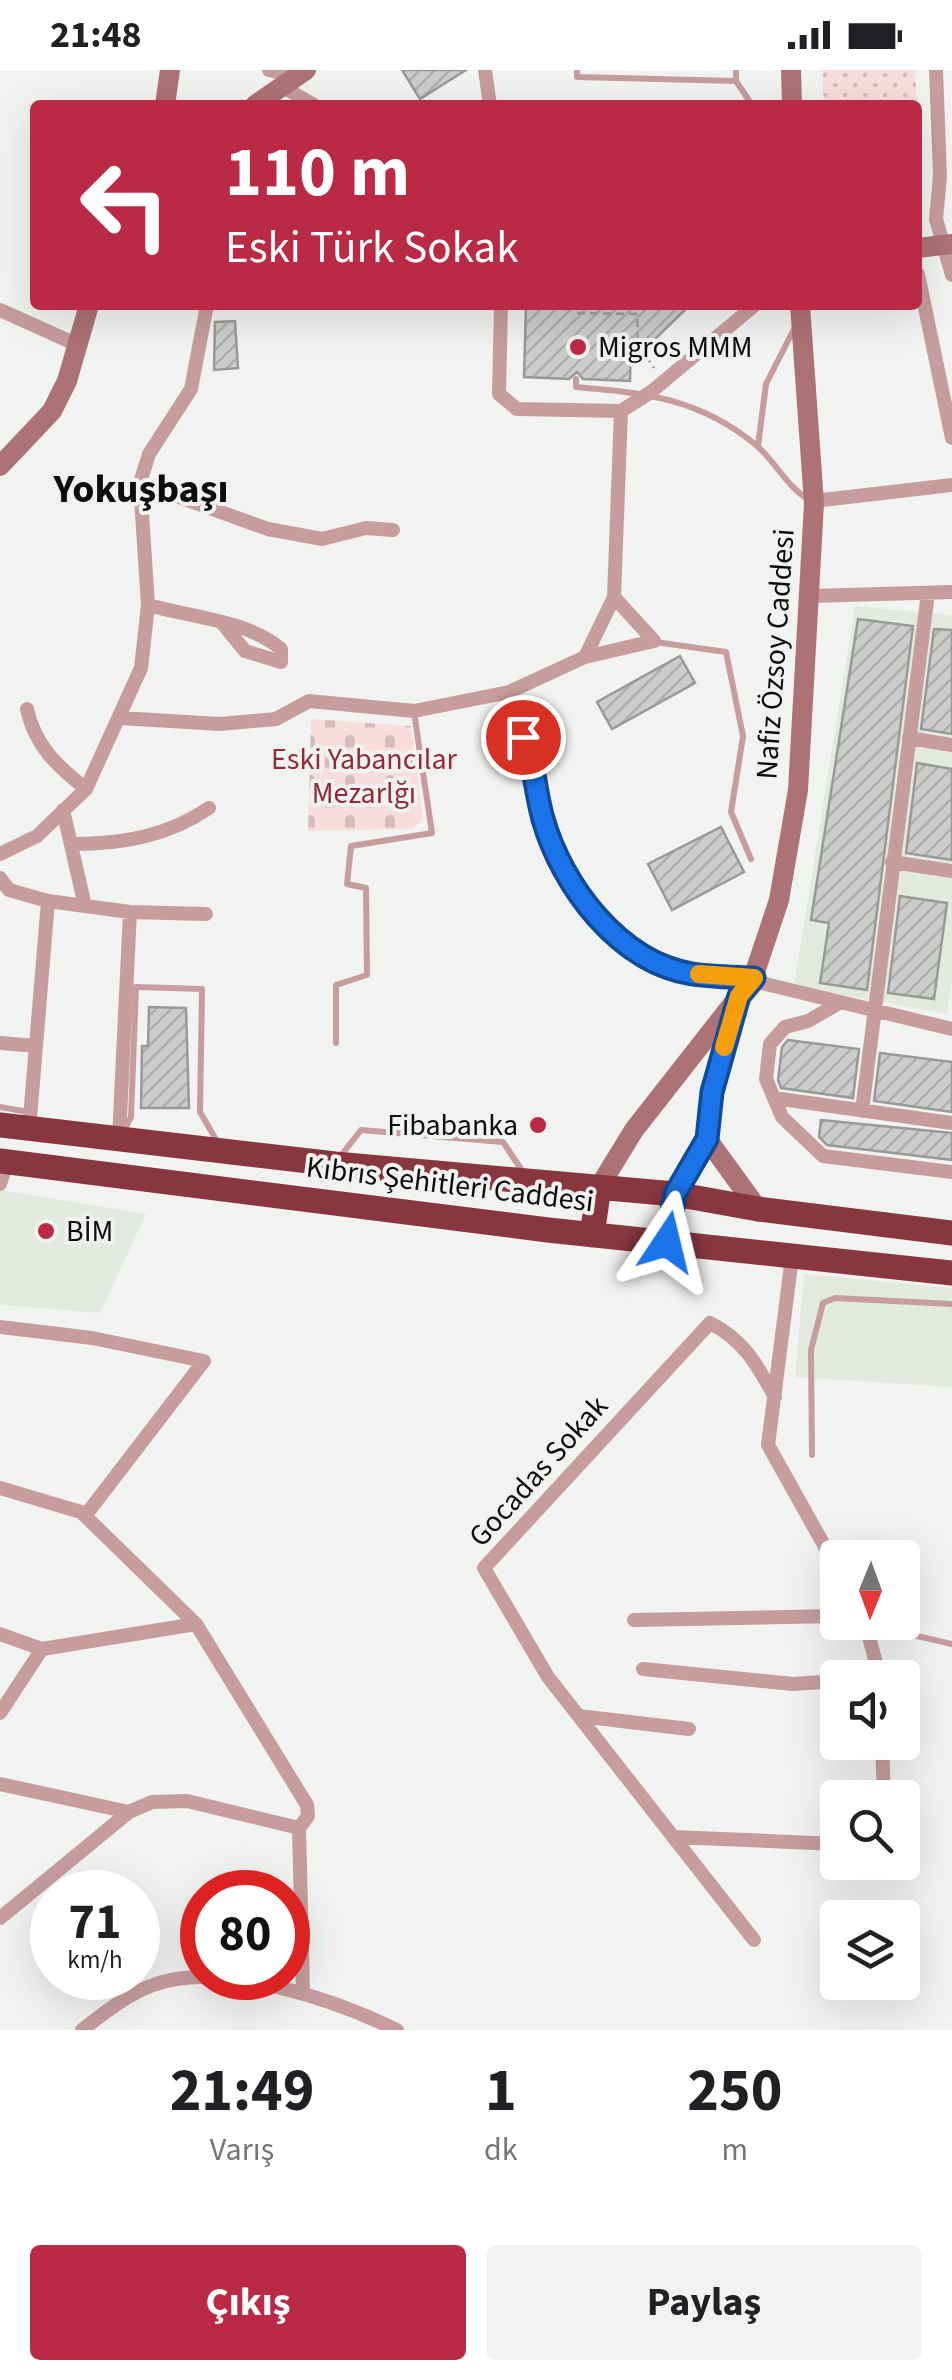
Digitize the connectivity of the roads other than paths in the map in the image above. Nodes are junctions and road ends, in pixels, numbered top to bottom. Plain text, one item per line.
1 (170, 70) edge
2 (485, 70) edge
3 (576, 70) edge
4 (736, 70) edge
5 (791, 70) edge
6 (936, 70) edge
7 (289, 76) edge
8 (736, 81) junction
9 (166, 100) edge
10 (260, 100) edge
11 (310, 100) edge
12 (489, 100) edge
13 (749, 100) edge
14 (792, 100) edge
15 (945, 116) edge
16 (949, 244) edge
17 (922, 247) edge
18 (952, 275) edge
19 (922, 293) edge
20 (0, 310) edge
21 (88, 310) edge
22 (207, 310) edge
23 (501, 310) edge
24 (749, 310) edge
25 (801, 310) edge
26 (78, 345) junction
27 (576, 379) dead end
28 (651, 392) junction
29 (620, 411) junction
30 (952, 438) edge
31 (758, 446) junction
32 (0, 466) edge
33 (140, 483) junction
34 (952, 485) edge
35 (814, 502) junction
36 (393, 530) dead end
37 (952, 592) edge
38 (928, 593) junction
39 (810, 596) junction
40 (614, 597) junction
41 (148, 605) junction
42 (223, 624) dead end
43 (654, 642) junction
44 (585, 657) junction
45 (510, 692) junction
46 (27, 708) dead end
47 (414, 711) junction
48 (120, 718) junction
49 (909, 738) junction
50 (952, 745) edge
51 (86, 789) junction
52 (209, 808) dead end
53 (62, 810) junction
54 (74, 844) junction
55 (0, 854) edge
56 (751, 859) dead end
57 (892, 862) junction
58 (952, 871) edge
59 (0, 878) edge
60 (48, 900) junction
61 (86, 906) junction
62 (130, 912) junction
63 (206, 914) dead end
64 (747, 985) junction
65 (841, 1002) junction
66 (873, 1010) junction
67 (952, 1029) edge
68 (0, 1043) edge
69 (336, 1043) dead end
70 (36, 1046) junction
71 (774, 1098) junction
72 (0, 1107) edge
73 (862, 1111) junction
74 (29, 1121) junction
75 (952, 1123) edge
76 (0, 1126) edge
77 (120, 1138) junction
78 (707, 1139) junction
79 (224, 1152) junction
80 (335, 1164) junction
81 (2, 1169) edge
82 (952, 1172) edge
83 (529, 1180) junction
84 (599, 1187) junction
85 (675, 1194) junction
86 (758, 1209) junction
87 (952, 1233) edge
88 (592, 1235) junction
89 (667, 1242) junction
90 (792, 1257) junction
91 (952, 1273) edge
92 (952, 1304) edge
93 (0, 1327) edge
94 (775, 1397) junction
95 (812, 1455) dead end
96 (0, 1488) edge
97 (85, 1516) junction
98 (821, 1540) edge
99 (820, 1616) edge
100 (634, 1620) dead end
101 (196, 1624) junction
102 (0, 1634) edge
103 (920, 1636) edge
104 (952, 1644) edge
105 (42, 1649) junction
106 (643, 1669) dead end
107 (820, 1682) edge
108 (0, 1712) edge
109 (579, 1716) junction
110 (689, 1730) dead end
111 (0, 1784) edge
112 (130, 1812) junction
113 (298, 1828) junction
114 (674, 1836) junction
115 (820, 1843) edge
116 (299, 1870) edge
117 (0, 1918) edge
118 (754, 1940) dead end
119 (180, 1983) edge
120 (310, 1995) edge
121 (82, 2030) edge
122 (397, 2030) edge

1 - 9 main road
2 - 12 street
3 - 8 lane
4 - 8 lane
5 - 14 main road
6 - 15 street
7 - 10 main road
7 - 11 street
8 - 13 lane
15 - 16 street
16 - 17 main road
16 - 18 street
19 - 30 street
20 - 26 street
21 - 26 main road
22 - 33 street
23 - 29 street
24 - 28 street
25 - 31 lane
25 - 35 main road, Nafiz Özsoy Caddesi
26 - 32 main road
27 - 28 lane
28 - 29 street
28 - 31 lane
29 - 40 street
31 - 35 lane
33 - 36 street
33 - 41 street
34 - 35 street
35 - 39 main road, Nafiz Özsoy Caddesi
37 - 38 street
38 - 39 street
38 - 49 street
39 - 64 main road, Nafiz Özsoy Caddesi
40 - 43 street
40 - 44 street
41 - 42 street
41 - 48 street
43 - 44 street
43 - 56 lane
44 - 45 street
45 - 47 street
45 - 64 street
46 - 51 street
47 - 48 street
47 - 69 lane
48 - 51 street
49 - 50 street
49 - 57 street
51 - 53 street
52 - 54 street
53 - 54 street
53 - 55 street
54 - 61 street
57 - 58 street
57 - 66 street
59 - 60 street
60 - 61 street
60 - 70 street
61 - 62 street
62 - 63 street
62 - 77 street
64 - 65 street
64 - 78 main road, Nafiz Özsoy Caddesi
64 - 84 main road, Nafiz Özsoy Caddesi
65 - 66 street
65 - 71 street
66 - 67 street
66 - 73 street
68 - 70 street
70 - 74 street
71 - 73 street
71 - 82 street
72 - 74 lane
73 - 75 street
74 - 76 highway, Kıbrıs Şehitleri Caddesi
74 - 77 highway, Kıbrıs Şehitleri Caddesi
77 - 79 highway, Kıbrıs Şehitleri Caddesi
77 - 79 lane
78 - 85 main road, Nafiz Özsoy Caddesi
78 - 86 main road
79 - 80 highway, Kıbrıs Şehitleri Caddesi
80 - 83 highway, Kıbrıs Şehitleri Caddesi
80 - 83 lane
81 - 88 highway, Kıbrıs Şehitleri Caddesi
83 - 84 highway, Kıbrıs Şehitleri Caddesi
84 - 85 highway, Kıbrıs Şehitleri Caddesi
84 - 88 highway
85 - 86 highway, Kıbrıs Şehitleri Caddesi
85 - 89 highway
86 - 87 highway, Kıbrıs Şehitleri Caddesi
88 - 89 highway, Kıbrıs Şehitleri Caddesi
89 - 90 highway, Kıbrıs Şehitleri Caddesi
90 - 91 highway, Kıbrıs Şehitleri Caddesi
90 - 94 street
92 - 95 lane
93 - 97 street
94 - 98 street
94 - 109 street, Gocadas Sokak
96 - 97 street
97 - 101 street
99 - 100 street
101 - 105 street
101 - 113 street
102 - 105 street
103 - 104 lane
105 - 108 street
106 - 107 street
109 - 110 street
109 - 114 street, Gocadas Sokak
111 - 112 street
112 - 113 street
112 - 117 street
113 - 116 street
114 - 115 street
114 - 118 street, Gocadas Sokak
119 - 121 street
120 - 122 street

